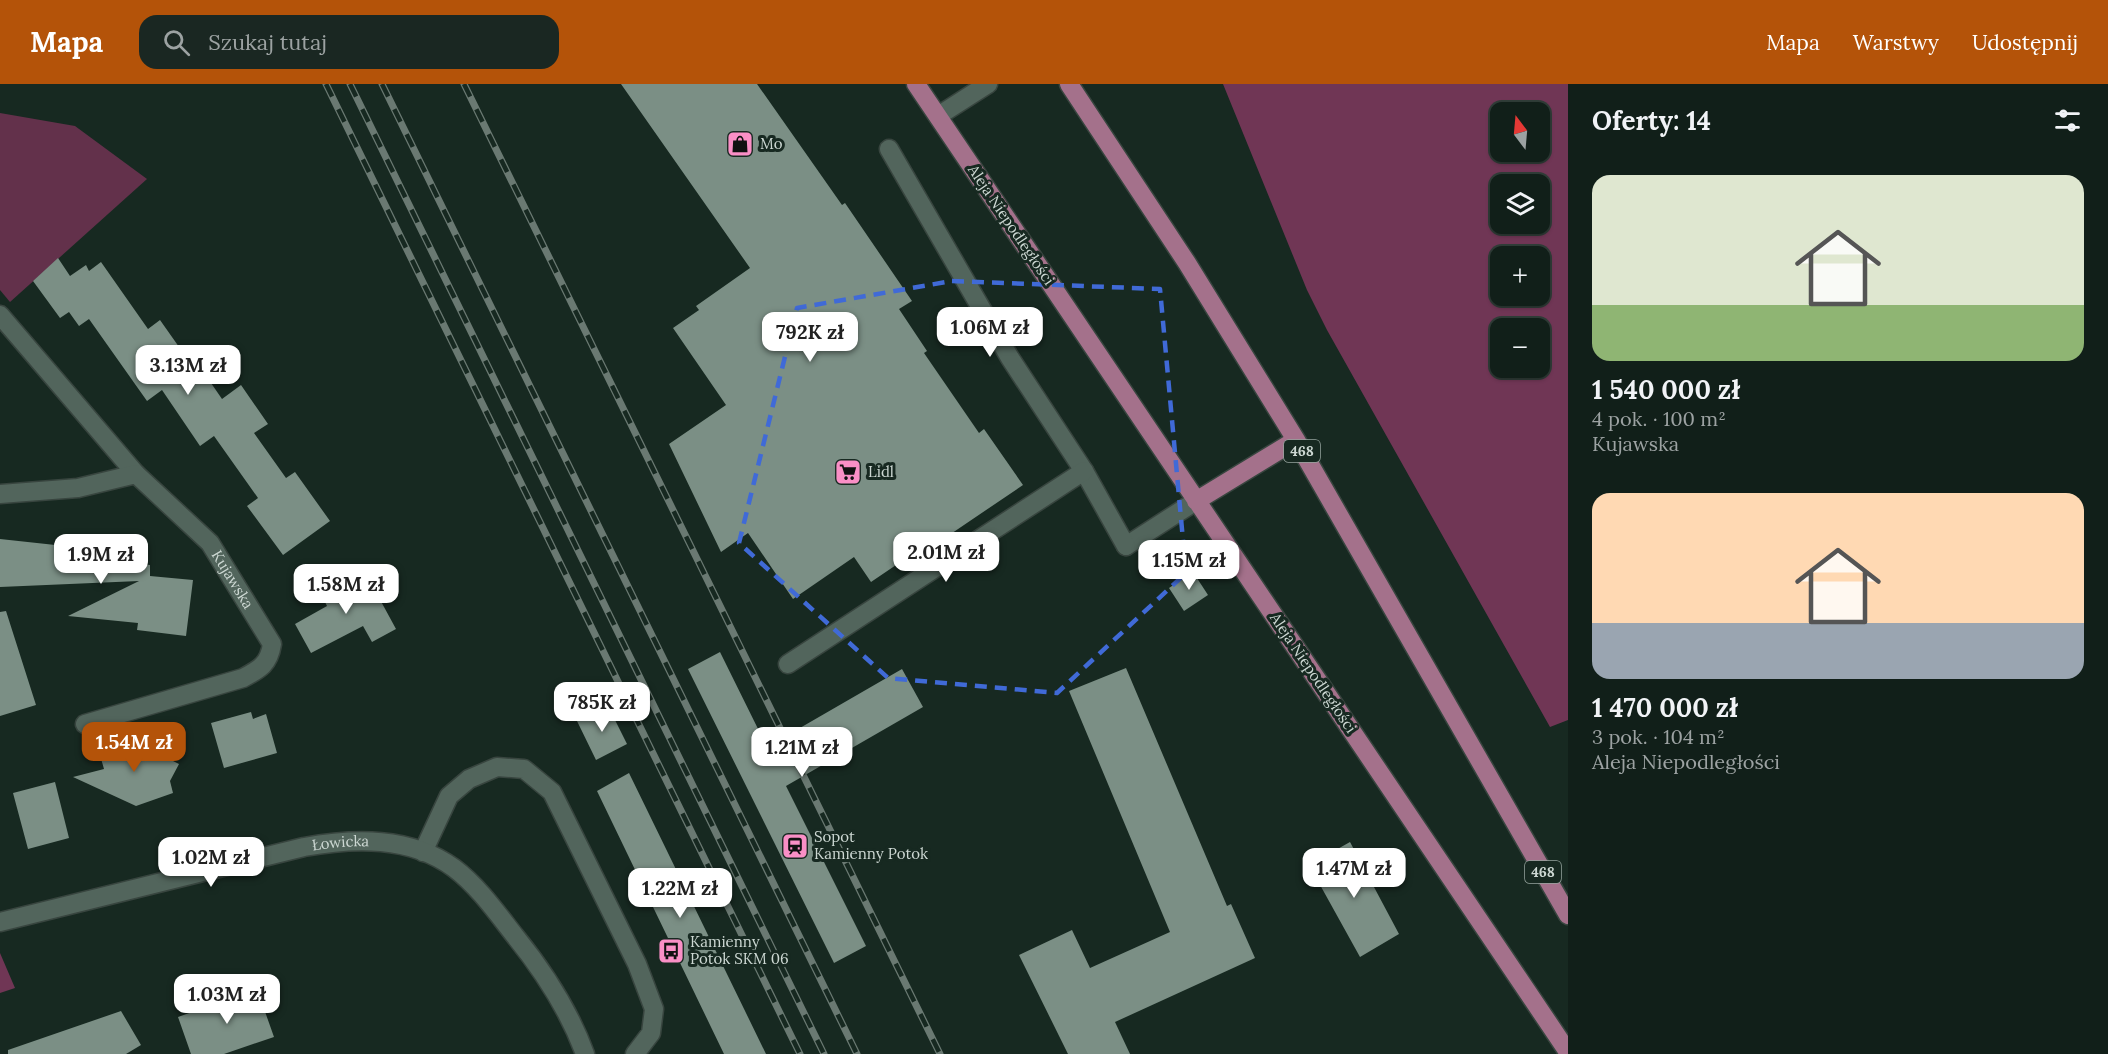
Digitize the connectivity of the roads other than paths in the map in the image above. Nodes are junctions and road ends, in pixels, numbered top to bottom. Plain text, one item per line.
1 (916, 84) edge
2 (988, 84) edge
3 (1069, 84) edge
4 (938, 116) junction
5 (889, 149) dead end
6 (0, 315) edge
7 (1296, 440) junction
8 (1084, 471) junction
9 (136, 474) junction
10 (0, 494) edge
11 (1196, 501) junction
12 (788, 664) dead end
13 (85, 724) dead end
14 (423, 852) junction
15 (1568, 915) edge
16 (0, 922) edge
17 (1568, 1052) edge
18 (585, 1054) edge
19 (635, 1054) edge

1 - 4 main road, Aleja Niepodległości
2 - 4 street
3 - 7 main road, 468
4 - 11 main road, Aleja Niepodległości
5 - 8 street
6 - 9 street, Kujawska
7 - 11 main road
7 - 15 main road, 468
8 - 11 street
8 - 12 street
9 - 10 street
9 - 13 street, Kujawska
11 - 17 main road, Aleja Niepodległości
14 - 16 street, Łowicka
14 - 18 street, Łowicka
14 - 19 street

